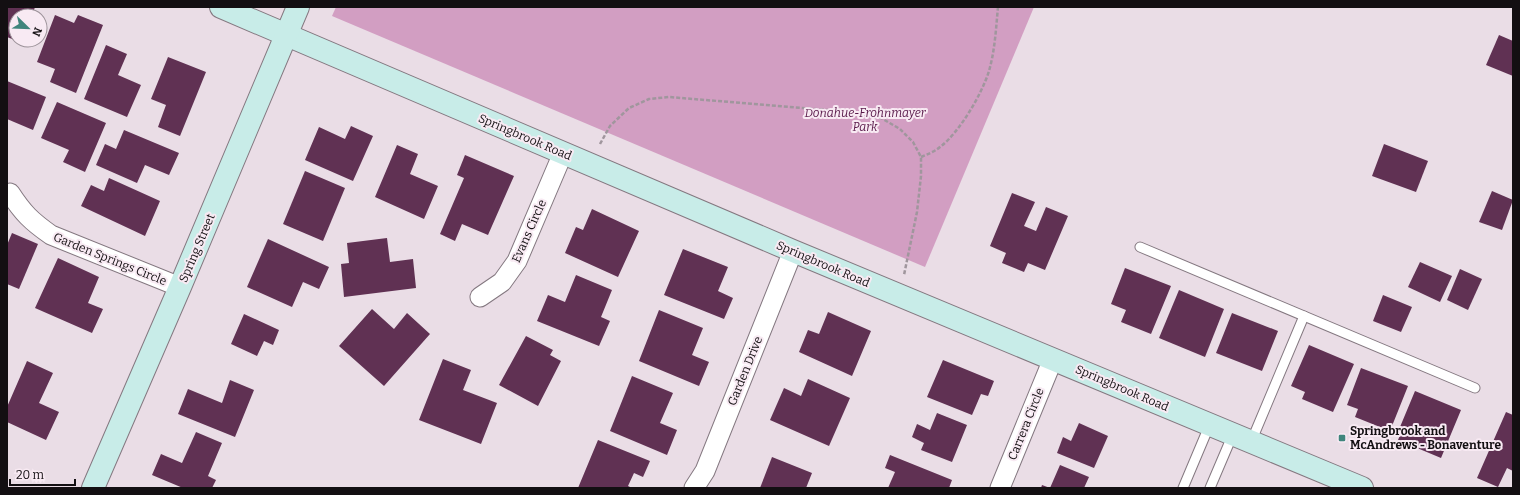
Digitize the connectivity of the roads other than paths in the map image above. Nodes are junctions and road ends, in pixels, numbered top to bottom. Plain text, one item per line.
1 (221, 7) edge
2 (298, 7) edge
3 (287, 34) junction
4 (563, 153) junction
5 (10, 193) dead end
6 (1140, 247) dead end
7 (793, 252) junction
8 (180, 288) junction
9 (480, 297) dead end
10 (1304, 316) junction
11 (1053, 359) junction
12 (1475, 388) dead end
13 (1210, 424) junction
14 (1242, 438) junction
15 (93, 488) edge
16 (694, 488) edge
17 (1000, 488) edge
18 (1183, 488) edge
19 (1210, 488) edge
20 (1362, 488) edge

1 - 3 street, Springbrook Road
2 - 3 street, Spring Street
3 - 4 street, Springbrook Road
3 - 8 street, Spring Street
4 - 7 street, Springbrook Road
4 - 9 street, Evans Circle
5 - 8 street, Garden Springs Circle
6 - 10 lane
7 - 11 street, Springbrook Road
7 - 16 street, Garden Drive
8 - 15 street, Spring Street
10 - 12 lane
10 - 14 lane
11 - 13 street, Springbrook Road
11 - 17 street, Carrera Circle
13 - 14 street, Springbrook Road
13 - 18 lane
14 - 19 lane
14 - 20 street, Springbrook Road

